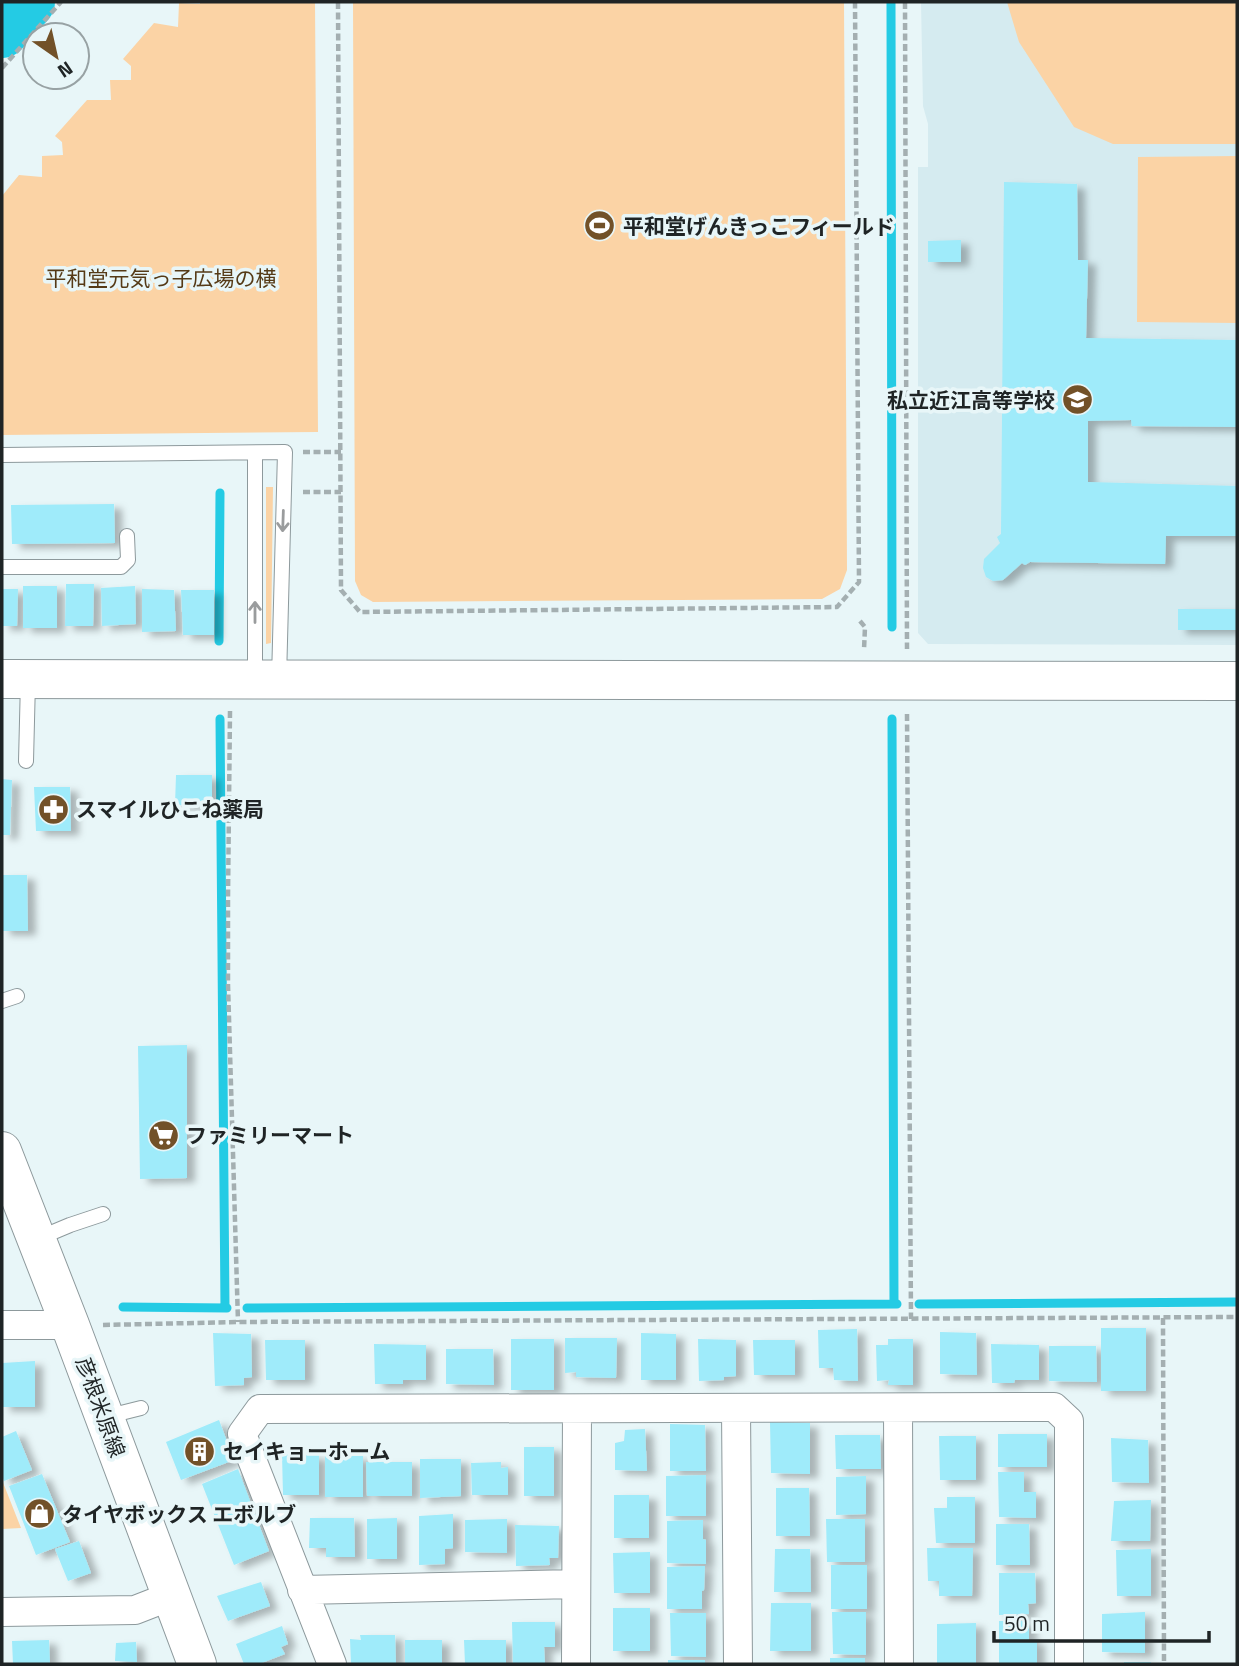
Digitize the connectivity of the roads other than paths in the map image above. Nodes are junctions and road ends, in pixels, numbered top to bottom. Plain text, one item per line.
1 (255, 453) junction
2 (2, 455) edge
3 (127, 536) dead end
4 (2, 567) edge
5 (15, 679) edge
6 (267, 680) junction
7 (1237, 681) edge
8 (26, 761) dead end
9 (17, 996) dead end
10 (2, 1001) edge
11 (2, 1151) edge
12 (103, 1214) dead end
13 (36, 1239) junction
14 (2, 1325) edge
15 (70, 1325) junction
16 (736, 1408) junction
17 (898, 1408) junction
18 (577, 1409) junction
19 (576, 1584) junction
20 (302, 1590) junction
21 (171, 1596) junction
22 (2, 1612) edge
23 (198, 1664) edge
24 (332, 1664) edge
25 (576, 1664) edge
26 (738, 1664) edge
27 (900, 1664) edge
28 (1069, 1664) edge

1 - 2 lane
6 -> 1 lane
1 -> 6 lane
3 - 4 lane
5 - 6 street
5 - 8 lane
6 - 7 street
9 - 10 lane
11 - 13 street, 彦根米原線
12 - 13 lane
13 - 15 street, 彦根米原線
14 - 15 street
15 - 21 street, 彦根米原線
16 - 17 street
16 - 18 street
16 - 26 street
17 - 27 street
17 - 28 street
18 - 19 street
18 - 20 street
19 - 20 street
19 - 25 street
20 - 24 street
21 - 22 street
21 - 23 street, 彦根米原線

